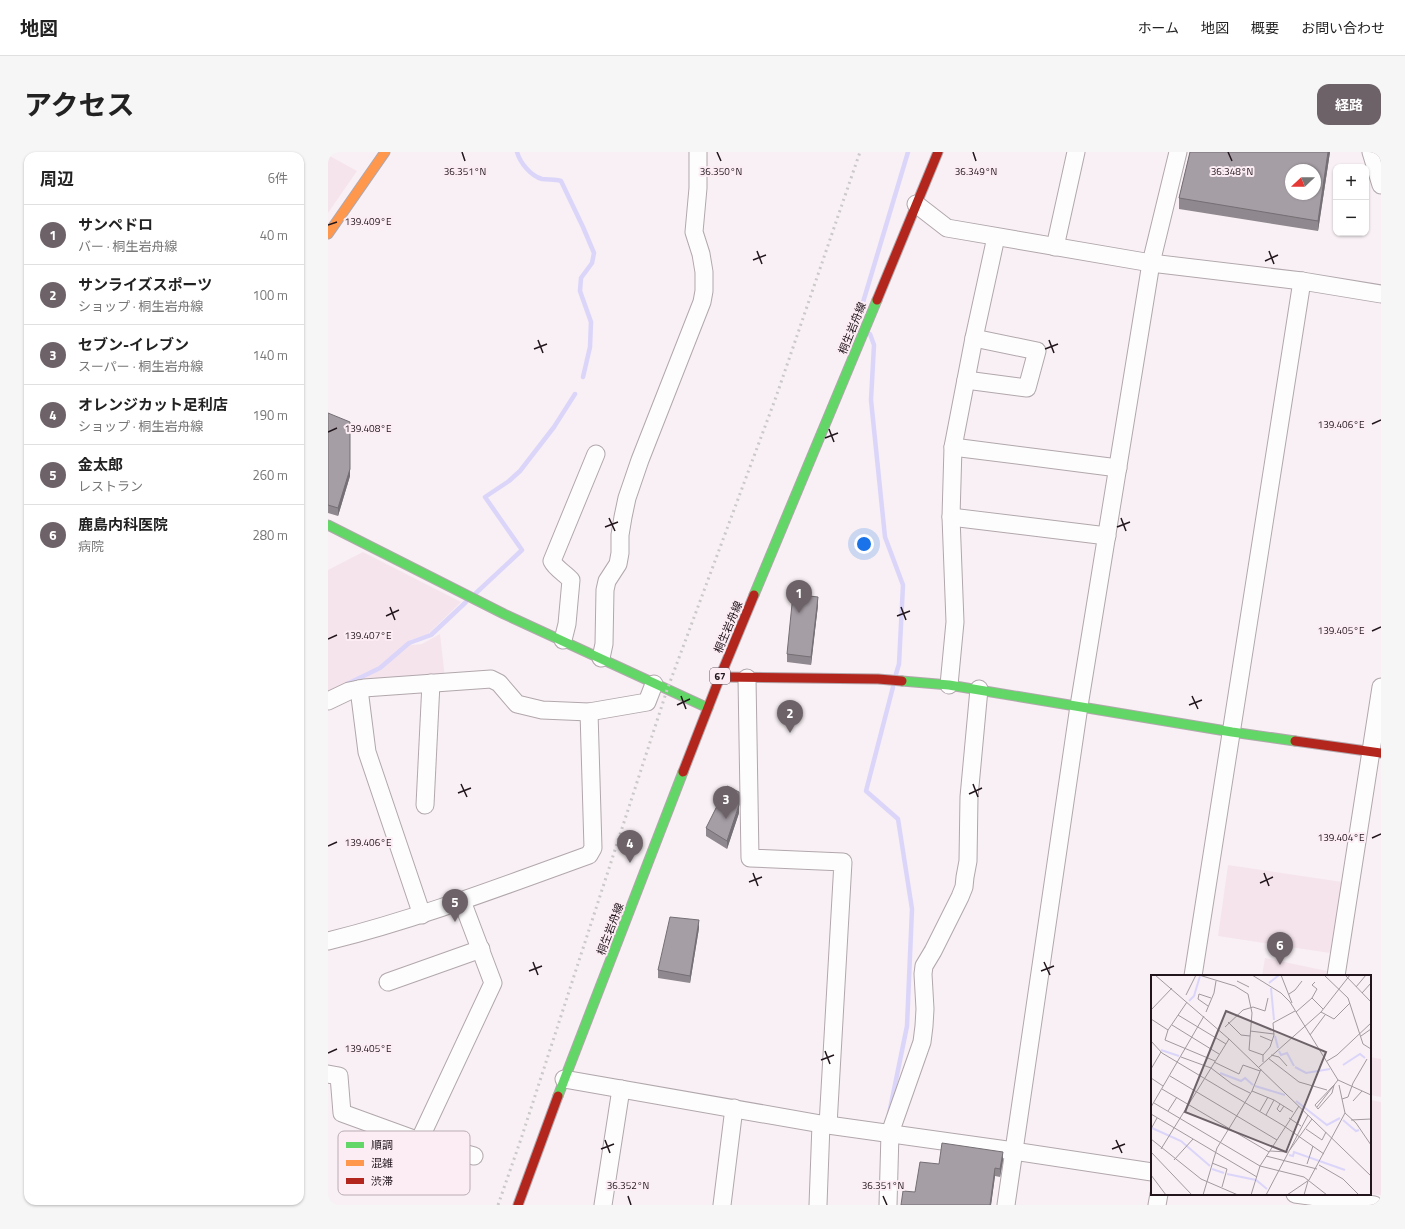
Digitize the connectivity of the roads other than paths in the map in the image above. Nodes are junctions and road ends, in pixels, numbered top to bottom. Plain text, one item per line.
1 (385, 152) edge
2 (698, 152) edge
3 (938, 152) edge
4 (1076, 152) edge
5 (1178, 152) edge
6 (1371, 152) edge
7 (1381, 185) edge
8 (916, 204) junction
9 (328, 234) edge
10 (996, 237) junction
11 (1055, 247) junction
12 (1151, 263) junction
13 (1302, 281) junction
14 (1381, 294) edge
15 (974, 338) junction
16 (966, 380) junction
17 (953, 447) junction
18 (596, 454) dead end
19 (1118, 468) junction
20 (951, 517) junction
21 (328, 525) edge
22 (1107, 536) junction
23 (563, 640) junction
24 (601, 658) junction
25 (720, 677) junction
26 (746, 678) junction
27 (430, 683) junction
28 (654, 684) junction
29 (950, 685) junction
30 (1381, 687) edge
31 (359, 689) junction
32 (979, 689) junction
33 (328, 701) edge
34 (1079, 706) junction
35 (708, 708) junction
36 (589, 712) junction
37 (1232, 732) junction
38 (1376, 752) edge
39 (425, 805) dead end
40 (462, 900) junction
41 (422, 915) junction
42 (328, 941) edge
43 (480, 949) junction
44 (1193, 975) edge
45 (1336, 975) edge
46 (388, 982) dead end
47 (328, 1074) edge
48 (564, 1079) junction
49 (621, 1089) junction
50 (734, 1108) junction
51 (824, 1125) junction
52 (391, 1131) edge
53 (423, 1131) edge
54 (890, 1133) junction
55 (1014, 1151) junction
56 (470, 1155) edge
57 (474, 1156) dead end
58 (1151, 1172) edge
59 (1159, 1195) edge
60 (1299, 1197) edge
61 (518, 1205) edge
62 (604, 1205) edge
63 (722, 1205) edge
64 (818, 1205) edge
65 (888, 1205) edge
66 (1006, 1205) edge
67 (1157, 1205) edge
68 (1374, 1205) edge

1 - 9 street
2 - 24 street
3 - 8 street, 桐生岩舟線 / 67
4 - 11 street
5 - 12 street
6 - 7 street
8 - 10 street
8 - 25 street, 桐生岩舟線 / 67
10 - 11 street
10 - 15 street
11 - 12 street
12 - 13 street
12 - 19 street
13 - 14 street
13 - 37 street
15 - 16 street
15 - 16 street
16 - 17 street
17 - 19 street
17 - 20 street
18 - 23 street
19 - 22 street
20 - 22 street
20 - 29 street
21 - 23 street
22 - 34 street
23 - 24 street
24 - 28 street
25 - 26 street
25 - 35 street, 桐生岩舟線 / 67
26 - 29 street
26 - 51 street
27 - 31 street
27 - 36 street
27 - 39 street
28 - 35 street
28 - 36 street
29 - 32 street
30 - 38 street
31 - 33 street
31 - 41 street
32 - 34 street
32 - 54 street
34 - 37 street
34 - 55 street
35 - 48 street, 桐生岩舟線 / 67
36 - 40 street
37 - 38 street
37 - 44 street
38 - 45 street
40 - 41 street
40 - 43 street
41 - 42 street
43 - 46 street
43 - 53 street
47 - 52 street
48 - 49 street
48 - 61 street, 桐生岩舟線 / 67
49 - 50 street
49 - 62 street
50 - 51 street
50 - 63 street
51 - 54 street
51 - 64 street
54 - 55 street
54 - 65 street
55 - 58 street
55 - 66 street
56 - 57 street
59 - 67 street
60 - 68 street

